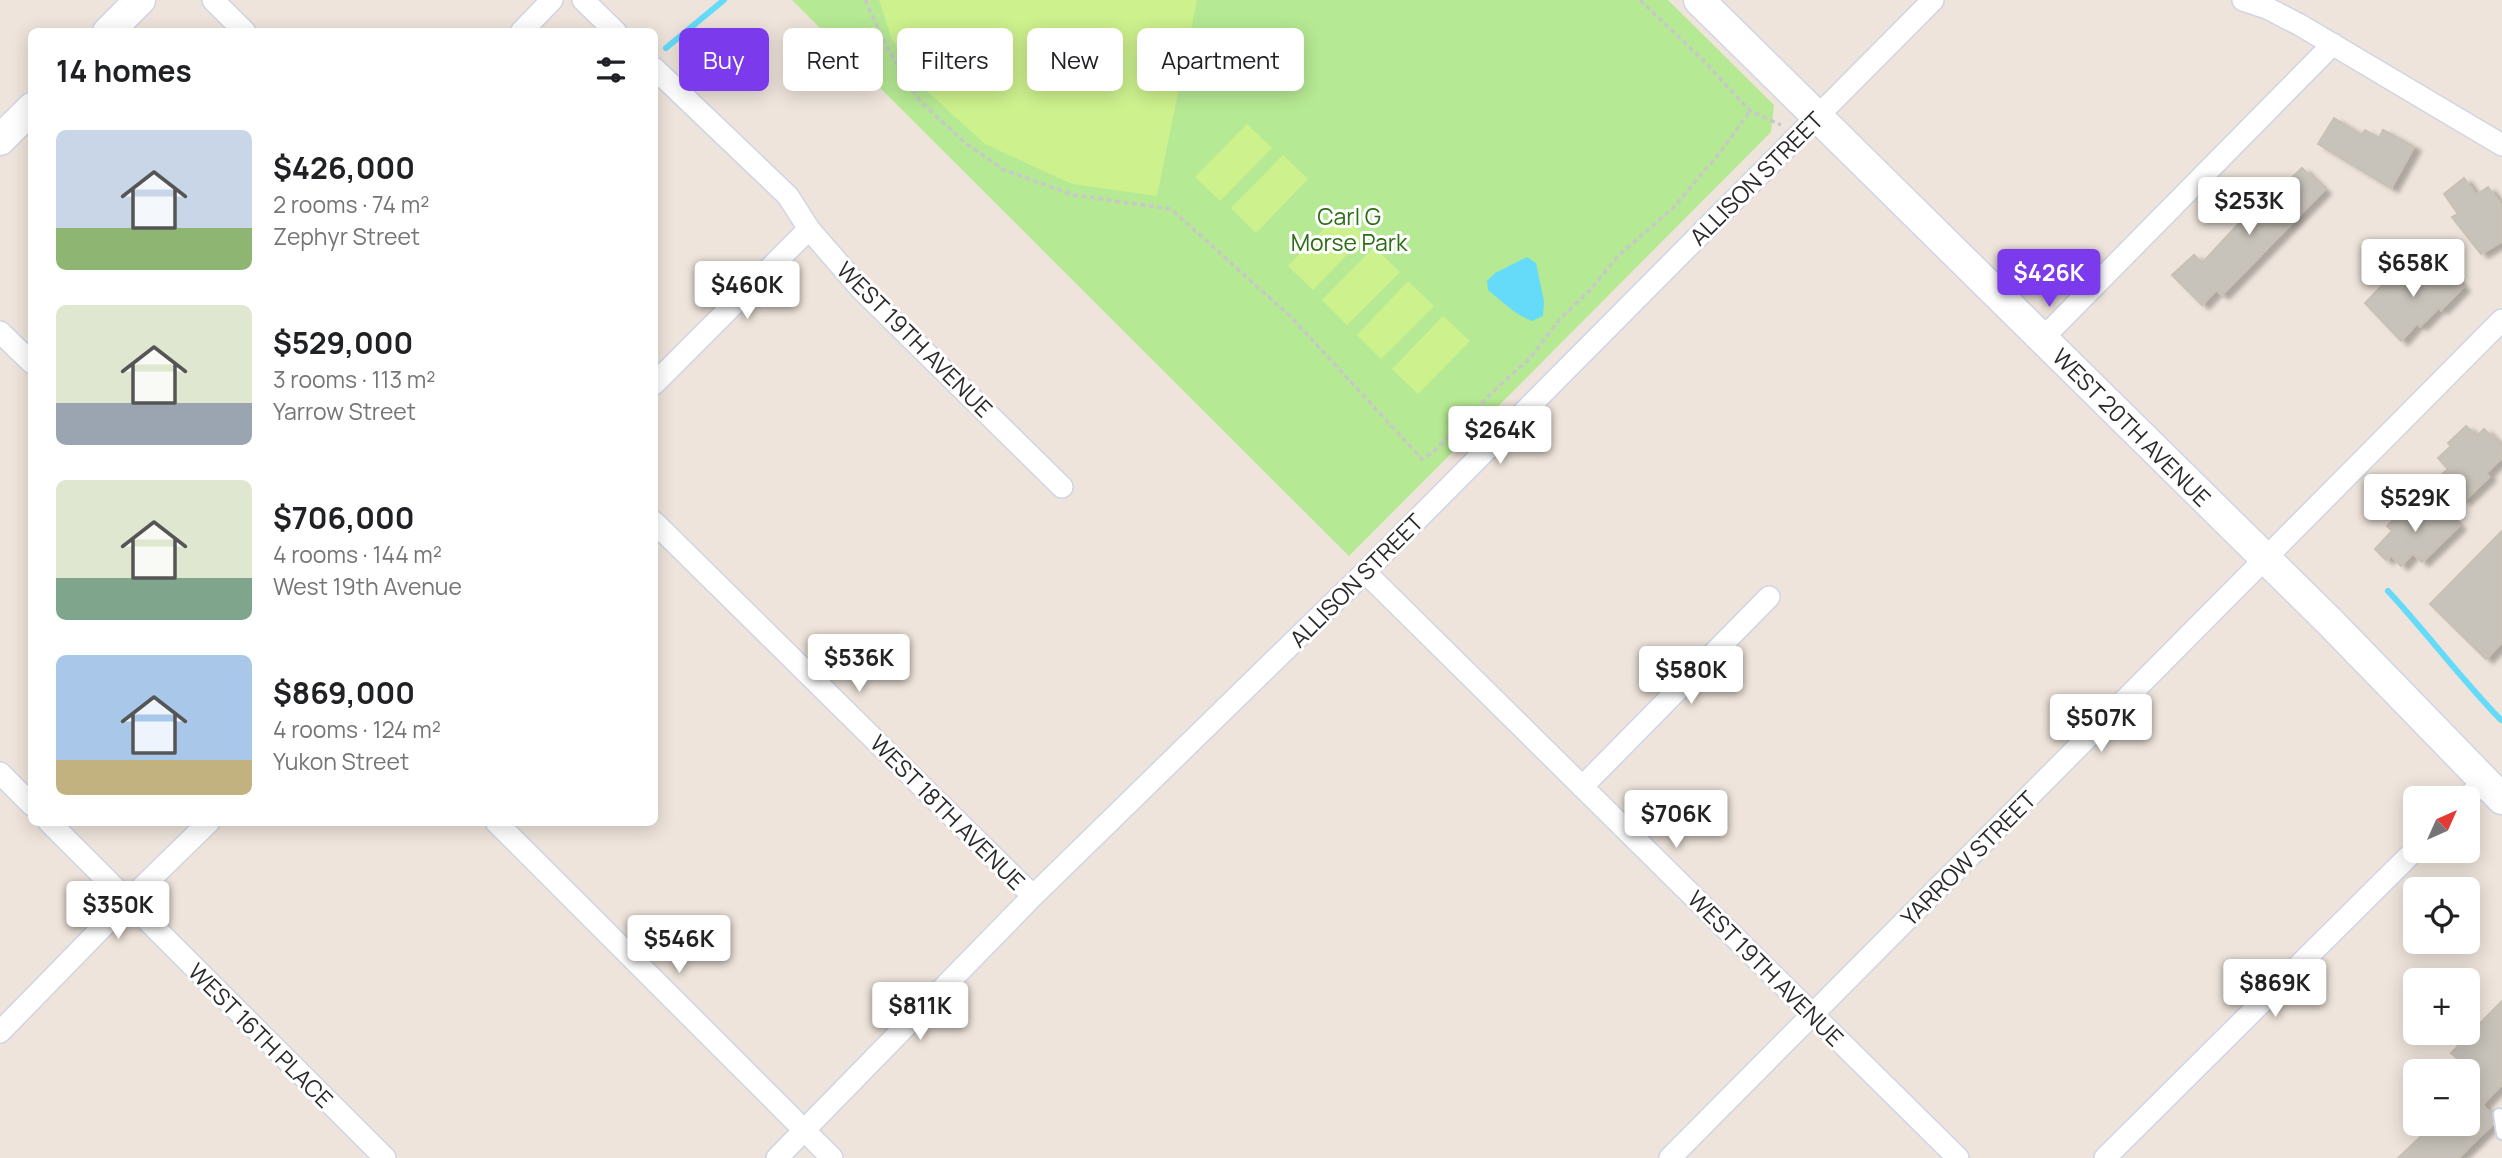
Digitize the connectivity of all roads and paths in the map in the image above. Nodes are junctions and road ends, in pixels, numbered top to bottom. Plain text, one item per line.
1 (140, 0) edge
2 (213, 0) edge
3 (552, 0) edge
4 (583, 0) edge
5 (865, 0) edge
6 (1640, 0) edge
7 (1699, 0) edge
8 (1933, 0) edge
9 (2243, 0) edge
10 (112, 28) edge
11 (241, 28) edge
12 (525, 28) edge
13 (612, 28) edge
14 (2333, 44) junction
15 (658, 72) edge
16 (1750, 111) junction
17 (28, 112) edge
18 (1809, 125) junction
19 (0, 140) edge
20 (2502, 145) edge
21 (809, 229) junction
22 (2502, 320) edge
23 (0, 332) edge
24 (2043, 338) junction
25 (28, 359) edge
26 (658, 380) edge
27 (1062, 487) dead end
28 (658, 526) edge
29 (2266, 559) junction
30 (1365, 572) junction
31 (1769, 597) dead end
32 (0, 773) edge
33 (1582, 787) junction
34 (2484, 793) edge
35 (28, 801) edge
36 (53, 826) edge
37 (205, 826) edge
38 (500, 826) edge
39 (2403, 862) edge
40 (1033, 896) junction
41 (127, 902) junction
42 (1813, 1014) junction
43 (0, 1032) edge
44 (2499, 1114) dead end
45 (804, 1131) junction
46 (2501, 1133) edge
47 (385, 1158) edge
48 (777, 1158) edge
49 (832, 1158) edge
50 (1670, 1158) edge
51 (1958, 1158) edge
52 (2105, 1158) edge

1 - 10 street
2 - 11 street
3 - 12 street
4 - 13 street
5 - 16 path
6 - 16 path
7 - 18 street, WEST 20TH AVENUE
8 - 18 street, ALLISON STREET
9 - 14 street
14 - 20 street
14 - 24 street
15 - 21 street, WEST 19TH AVENUE
16 - 18 path
17 - 19 street
18 - 24 street, WEST 20TH AVENUE
18 - 30 street, ALLISON STREET
21 - 26 street
21 - 27 street, WEST 19TH AVENUE
22 - 29 street, YARROW STREET
23 - 25 street
24 - 29 street, WEST 20TH AVENUE
28 - 40 street, WEST 18TH AVENUE
29 - 34 street, WEST 20TH AVENUE
29 - 42 street, YARROW STREET
30 - 33 street, WEST 19TH AVENUE
30 - 40 street, ALLISON STREET
31 - 33 street
32 - 35 street
33 - 42 street, WEST 19TH AVENUE
36 - 41 street, WEST 16TH PLACE
37 - 41 street
38 - 45 street
39 - 52 street
40 - 45 street, ALLISON STREET
41 - 43 street
41 - 47 street, WEST 16TH PLACE
42 - 50 street, YARROW STREET
42 - 51 street, WEST 19TH AVENUE
44 - 46 lane
45 - 48 street, ALLISON STREET
45 - 49 street

